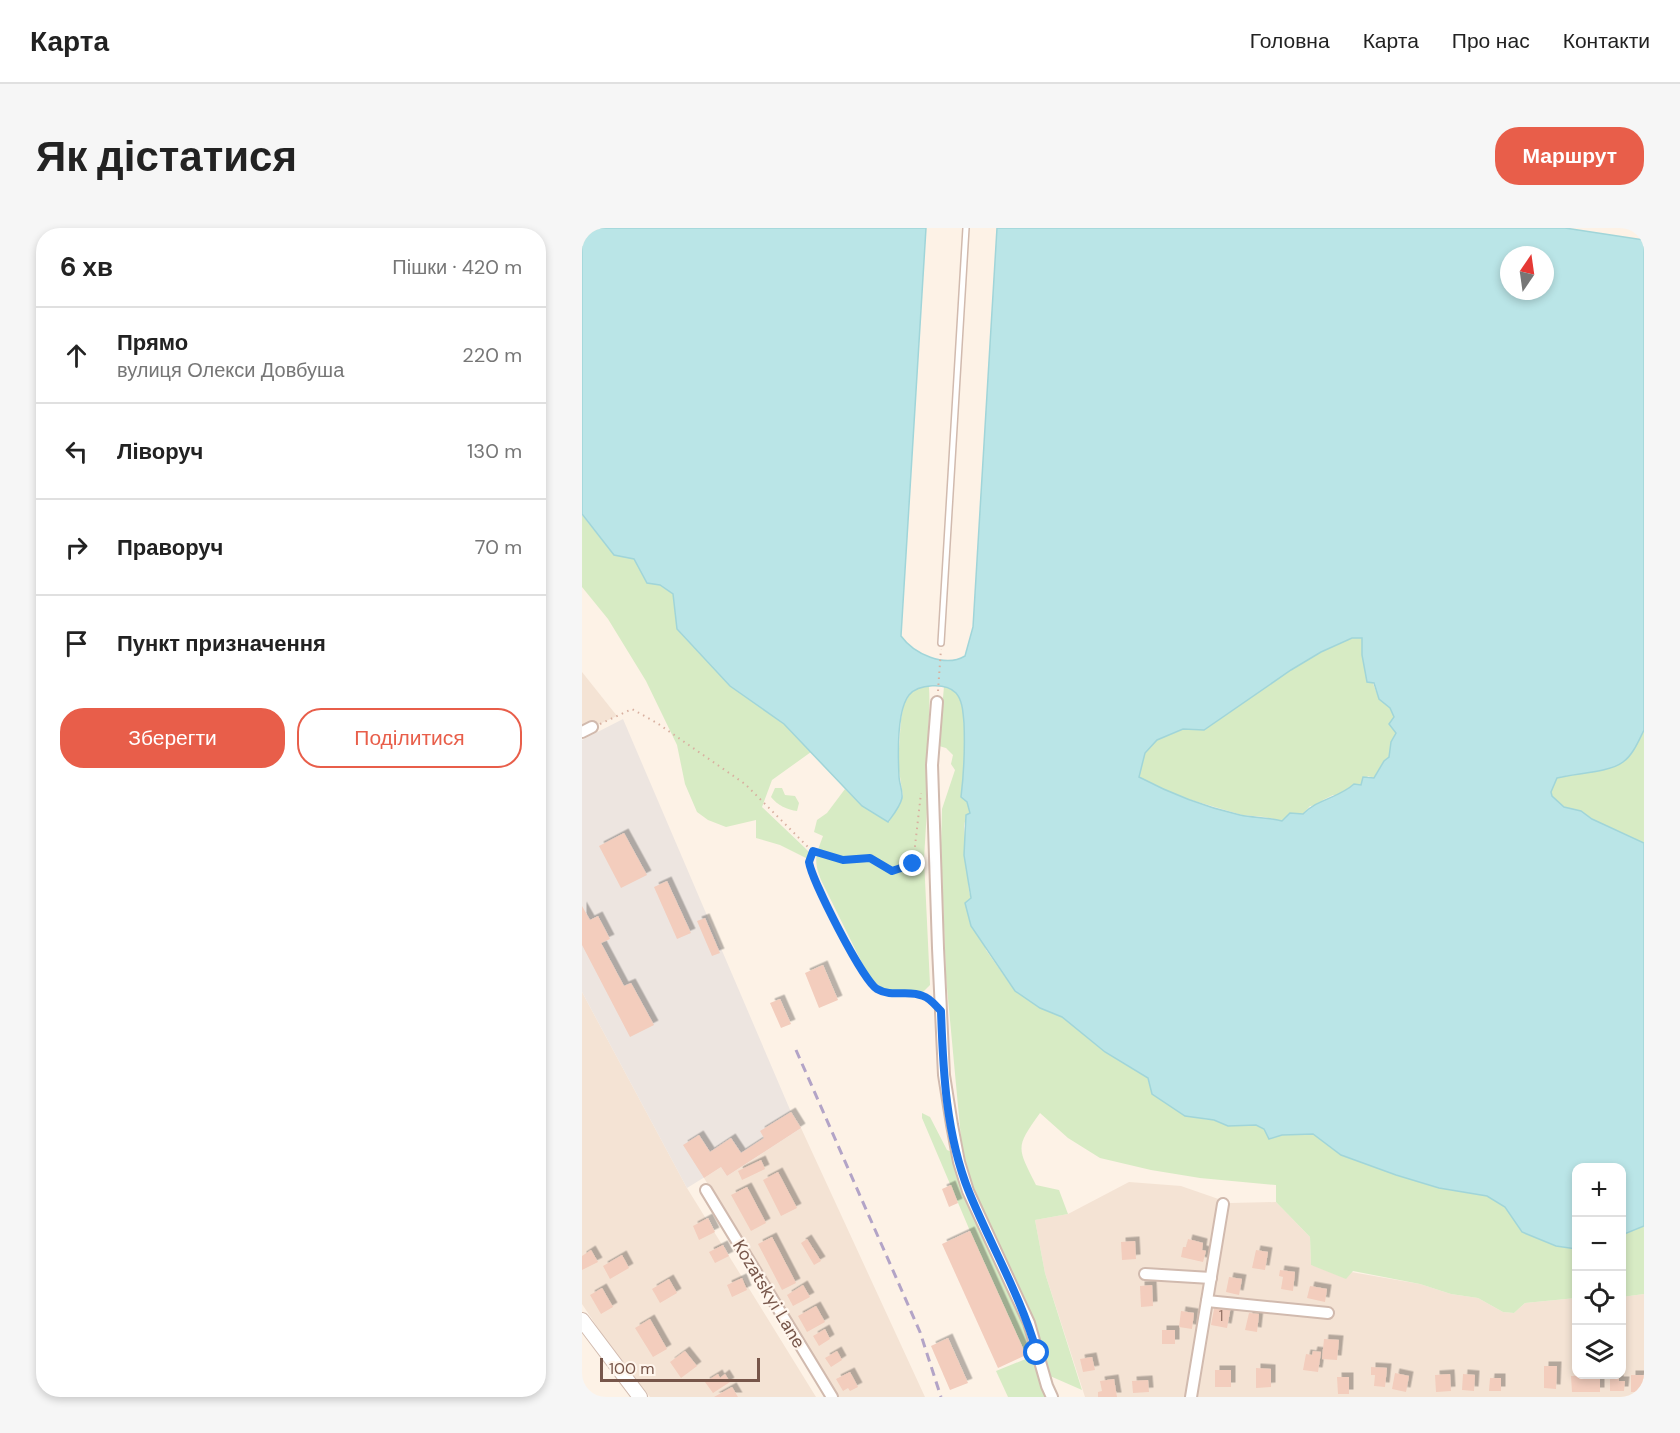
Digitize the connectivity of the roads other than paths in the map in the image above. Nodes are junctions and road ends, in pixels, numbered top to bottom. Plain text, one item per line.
1 (966, 228) edge
2 (941, 643) road end
3 (937, 702) road end
4 (706, 1190) dead end
5 (1222, 1204) dead end
6 (1145, 1274) dead end
7 (1210, 1278) junction
8 (1207, 1301) junction
9 (1328, 1313) dead end
10 (582, 1320) edge
11 (640, 1397) edge
12 (832, 1397) edge
13 (1052, 1397) edge
14 (1191, 1397) edge

1 - 2 lane
3 - 13 street
4 - 12 street, Kozatskyi Lane
5 - 7 street
6 - 7 street
7 - 8 street
8 - 9 street
8 - 14 street
10 - 11 street

